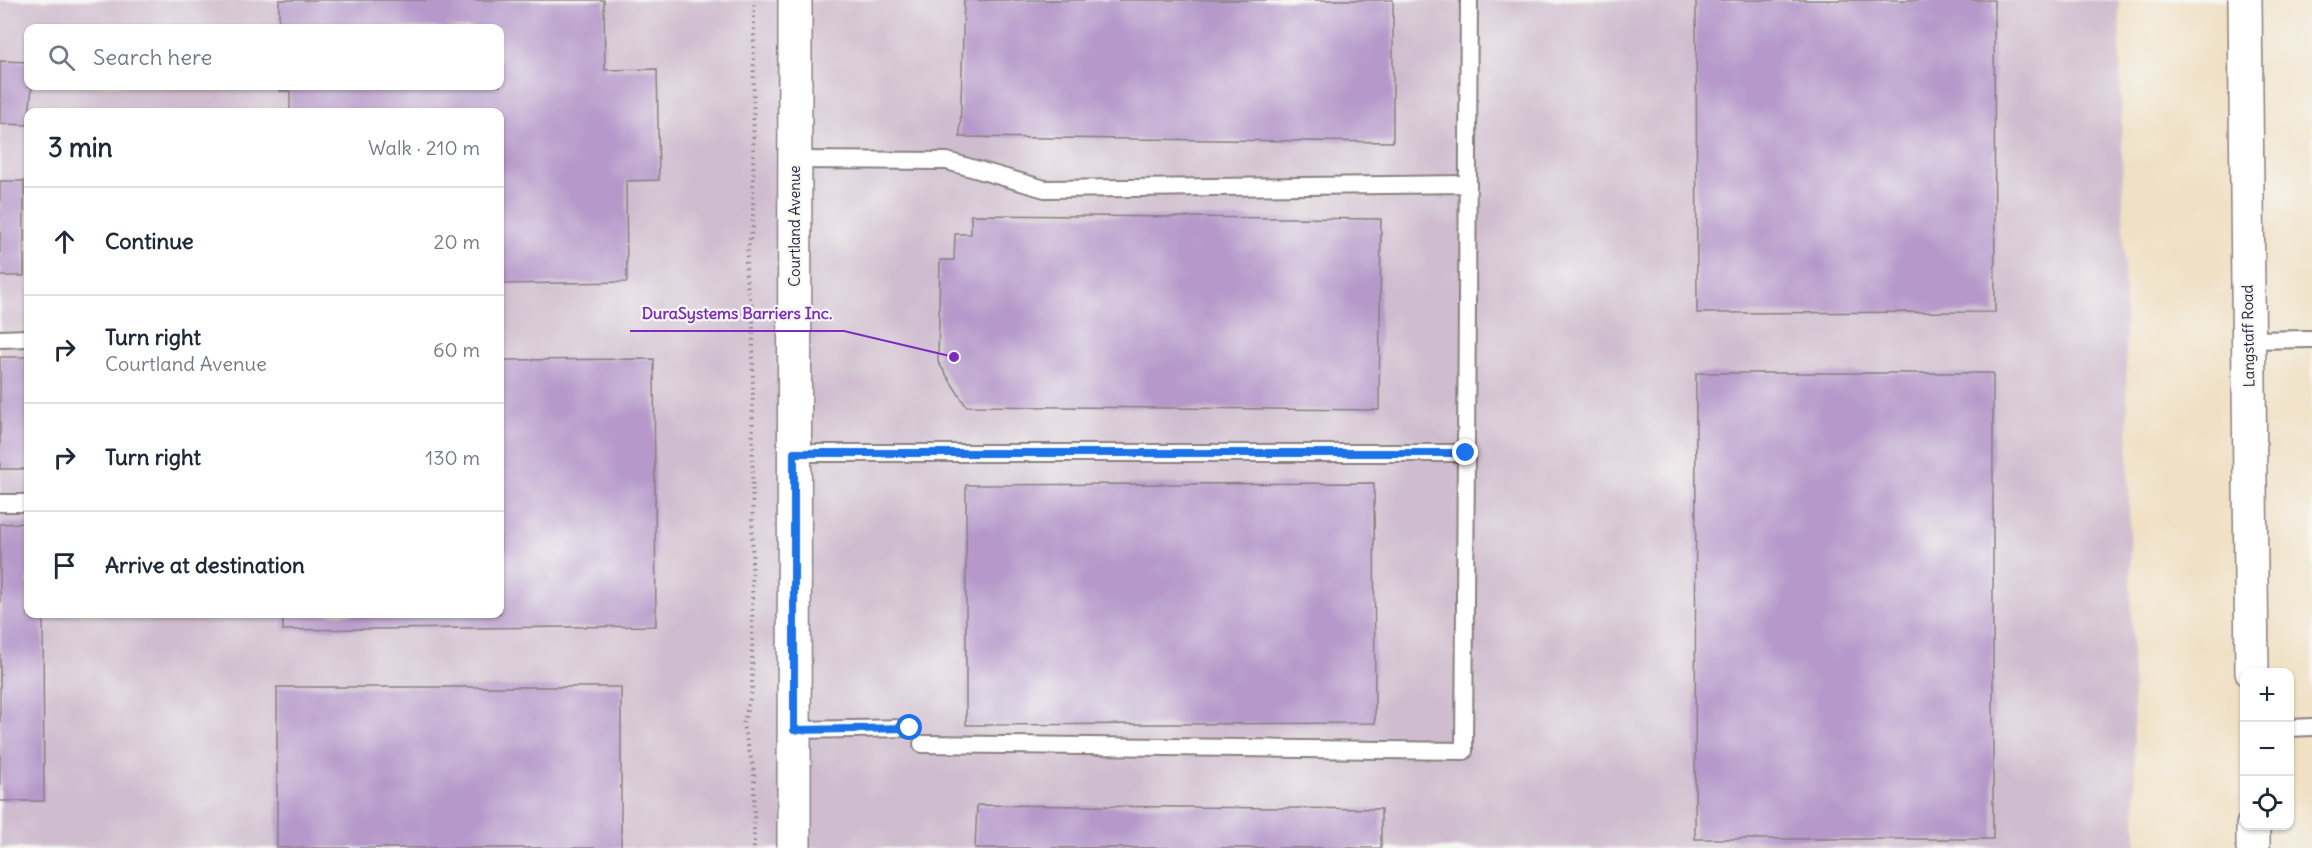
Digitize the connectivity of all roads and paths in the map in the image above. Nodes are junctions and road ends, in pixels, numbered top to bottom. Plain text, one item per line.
1 (754, 0) edge
2 (795, 0) edge
3 (1469, 0) edge
4 (2245, 0) edge
5 (794, 160) junction
6 (1468, 184) junction
7 (24, 338) edge
8 (0, 339) edge
9 (2312, 339) edge
10 (2248, 340) junction
11 (794, 453) junction
12 (1466, 453) junction
13 (0, 503) edge
14 (24, 503) edge
15 (2252, 668) edge
16 (2312, 727) edge
17 (910, 728) dead end
18 (2294, 728) edge
19 (794, 730) junction
20 (922, 744) dead end
21 (2253, 830) edge
22 (754, 848) edge
23 (794, 848) edge
24 (2253, 848) edge

1 - 22 path
2 - 5 street, Courtland Avenue
3 - 6 lane
4 - 10 street, Langstaff Road
5 - 6 lane
5 - 11 street, Courtland Avenue
6 - 12 lane
7 - 8 lane
9 - 10 lane
10 - 15 street, Langstaff Road
11 - 12 lane
11 - 19 street, Courtland Avenue
12 - 20 lane
13 - 14 lane
16 - 18 lane
17 - 19 lane
19 - 23 street, Courtland Avenue
21 - 24 street

